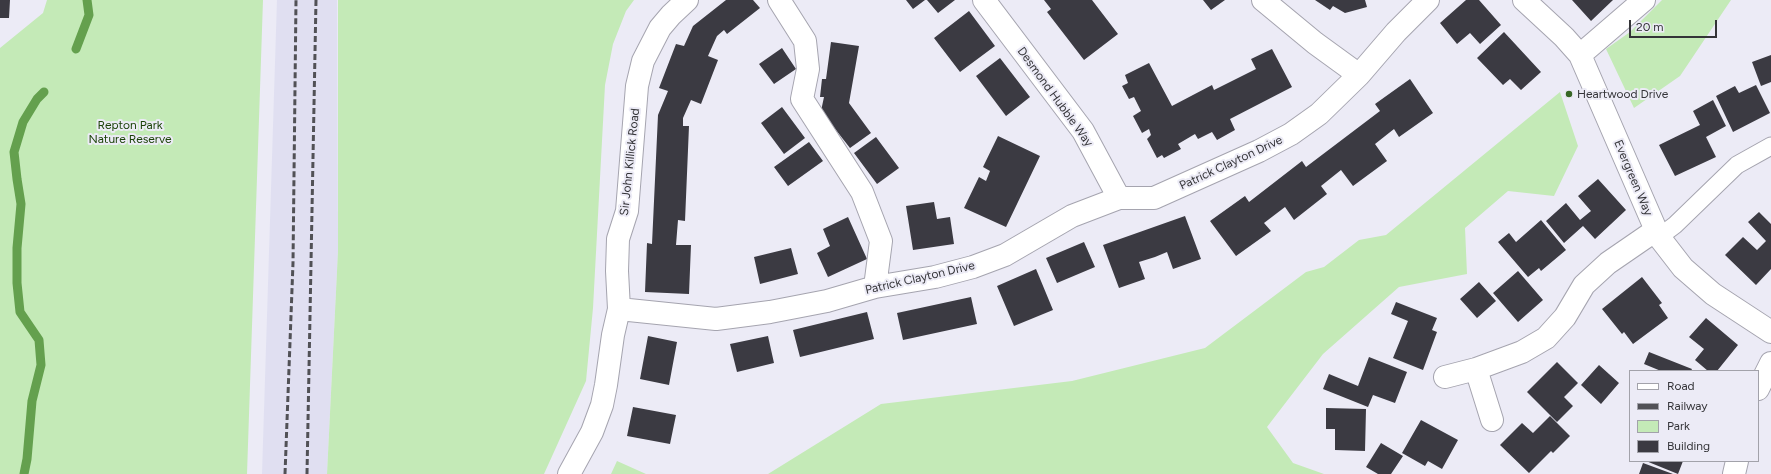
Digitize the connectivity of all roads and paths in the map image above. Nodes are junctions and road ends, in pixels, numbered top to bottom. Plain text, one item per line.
1 (687, 0) edge
2 (779, 0) edge
3 (984, 0) edge
4 (1264, 0) edge
5 (1428, 0) edge
6 (1524, 0) edge
7 (1644, 0) edge
8 (1580, 55) junction
9 (1358, 75) junction
10 (1771, 146) edge
11 (1119, 198) junction
12 (1657, 234) junction
13 (876, 287) junction
14 (619, 308) junction
15 (1771, 332) edge
16 (1771, 363) edge
17 (1476, 369) junction
18 (1445, 377) dead end
19 (1759, 387) edge
20 (1492, 420) dead end
21 (1737, 462) edge
22 (569, 474) edge
23 (1734, 474) edge

1 - 14 street, Sir John Killick Road
2 - 13 street
3 - 11 street, Desmond Hubble Way
4 - 9 street
5 - 9 street, Patrick Clayton Drive
6 - 8 street, Evergreen Way
7 - 8 street
8 - 12 street, Evergreen Way
9 - 11 street, Patrick Clayton Drive
10 - 12 lane
11 - 13 street, Patrick Clayton Drive
12 - 15 street, Evergreen Way
12 - 17 street
13 - 14 street, Patrick Clayton Drive
14 - 22 street, Sir John Killick Road
16 - 19 street
17 - 18 street
17 - 20 street
21 - 23 street

